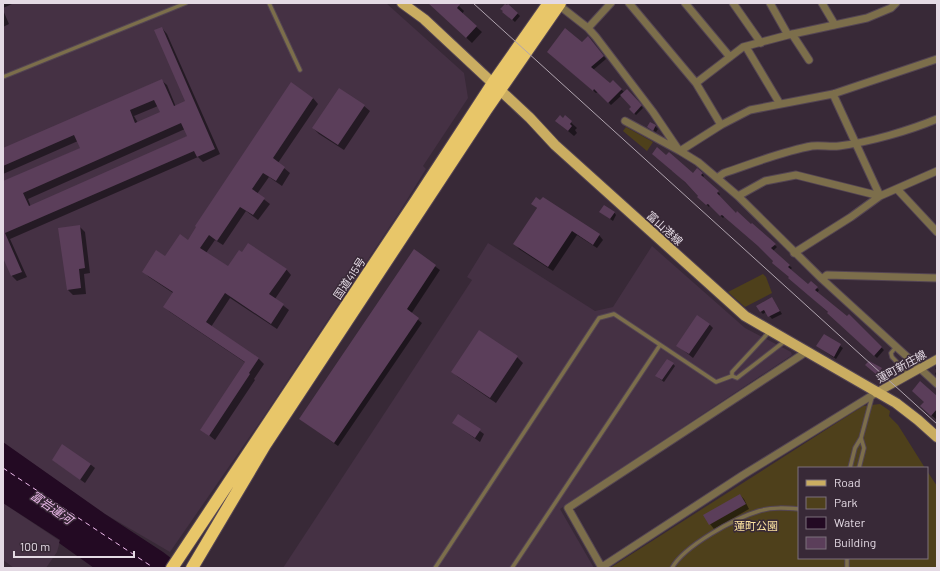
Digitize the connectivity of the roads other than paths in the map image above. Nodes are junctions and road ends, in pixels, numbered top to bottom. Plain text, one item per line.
1 (186, 3) edge
2 (269, 3) edge
3 (402, 3) edge
4 (611, 3) edge
5 (630, 3) edge
6 (684, 3) edge
7 (733, 3) edge
8 (770, 3) edge
9 (822, 3) edge
10 (896, 3) edge
11 (556, 4) edge
12 (835, 25) junction
13 (588, 28) junction
14 (790, 35) junction
15 (761, 43) junction
16 (746, 47) junction
17 (730, 57) junction
18 (937, 59) edge
19 (810, 60) dead end
20 (300, 70) dead end
21 (3, 77) edge
22 (696, 83) junction
23 (497, 86) junction
24 (833, 94) junction
25 (780, 104) junction
26 (937, 120) edge
27 (625, 121) dead end
28 (721, 124) junction
29 (854, 143) junction
30 (680, 151) junction
31 (937, 171) edge
32 (717, 178) junction
33 (897, 189) junction
34 (738, 196) junction
35 (880, 196) junction
36 (937, 232) edge
37 (794, 253) junction
38 (937, 278) edge
39 (822, 279) junction
40 (770, 331) junction
41 (786, 340) junction
42 (660, 345) junction
43 (896, 347) junction
44 (806, 352) junction
45 (937, 359) edge
46 (920, 368) junction
47 (909, 375) junction
48 (732, 376) junction
49 (937, 384) edge
50 (874, 394) junction
51 (937, 437) edge
52 (861, 438) junction
53 (850, 467) edge
54 (859, 467) edge
55 (798, 509) edge
56 (175, 564) edge
57 (192, 568) edge
58 (435, 568) edge
59 (512, 568) edge
60 (602, 568) edge
61 (672, 568) edge

1 - 21 lane
2 - 20 lane
3 - 23 main road, 富山港線
4 - 13 street
5 - 22 street
6 - 17 street
7 - 15 street
8 - 14 street
9 - 12 street
10 - 12 street
11 - 13 street
11 - 23 highway, 国道415号
12 - 14 street
13 - 30 street
14 - 15 street
14 - 19 street
15 - 16 street
16 - 17 street
16 - 25 street
17 - 22 street
18 - 24 street
22 - 28 street
23 - 40 main road, 富山港線
23 - 56 highway, 国道415号
23 - 57 highway, 国道415号
24 - 25 street
24 - 29 street
25 - 28 street
26 - 29 street
27 - 30 street
28 - 30 street
29 - 32 street
29 - 35 street
30 - 32 street
31 - 33 street
32 - 34 street
33 - 35 street
33 - 36 street
34 - 35 street
34 - 37 street
35 - 37 street
37 - 39 street
38 - 39 street
39 - 43 street
40 - 41 main road, 富山港線
40 - 48 lane
41 - 44 main road, 富山港線
41 - 48 lane
42 - 48 lane
42 - 58 lane
42 - 59 lane
43 - 46 street
43 - 47 lane
44 - 50 main road, 富山港線
44 - 60 street
45 - 46 main road, 蓮町新庄線
46 - 47 main road, 蓮町新庄線
46 - 49 street
47 - 50 main road, 蓮町新庄線
50 - 51 main road, 富山港線
50 - 52 lane
50 - 60 street
52 - 53 lane
52 - 54 lane
55 - 61 lane

